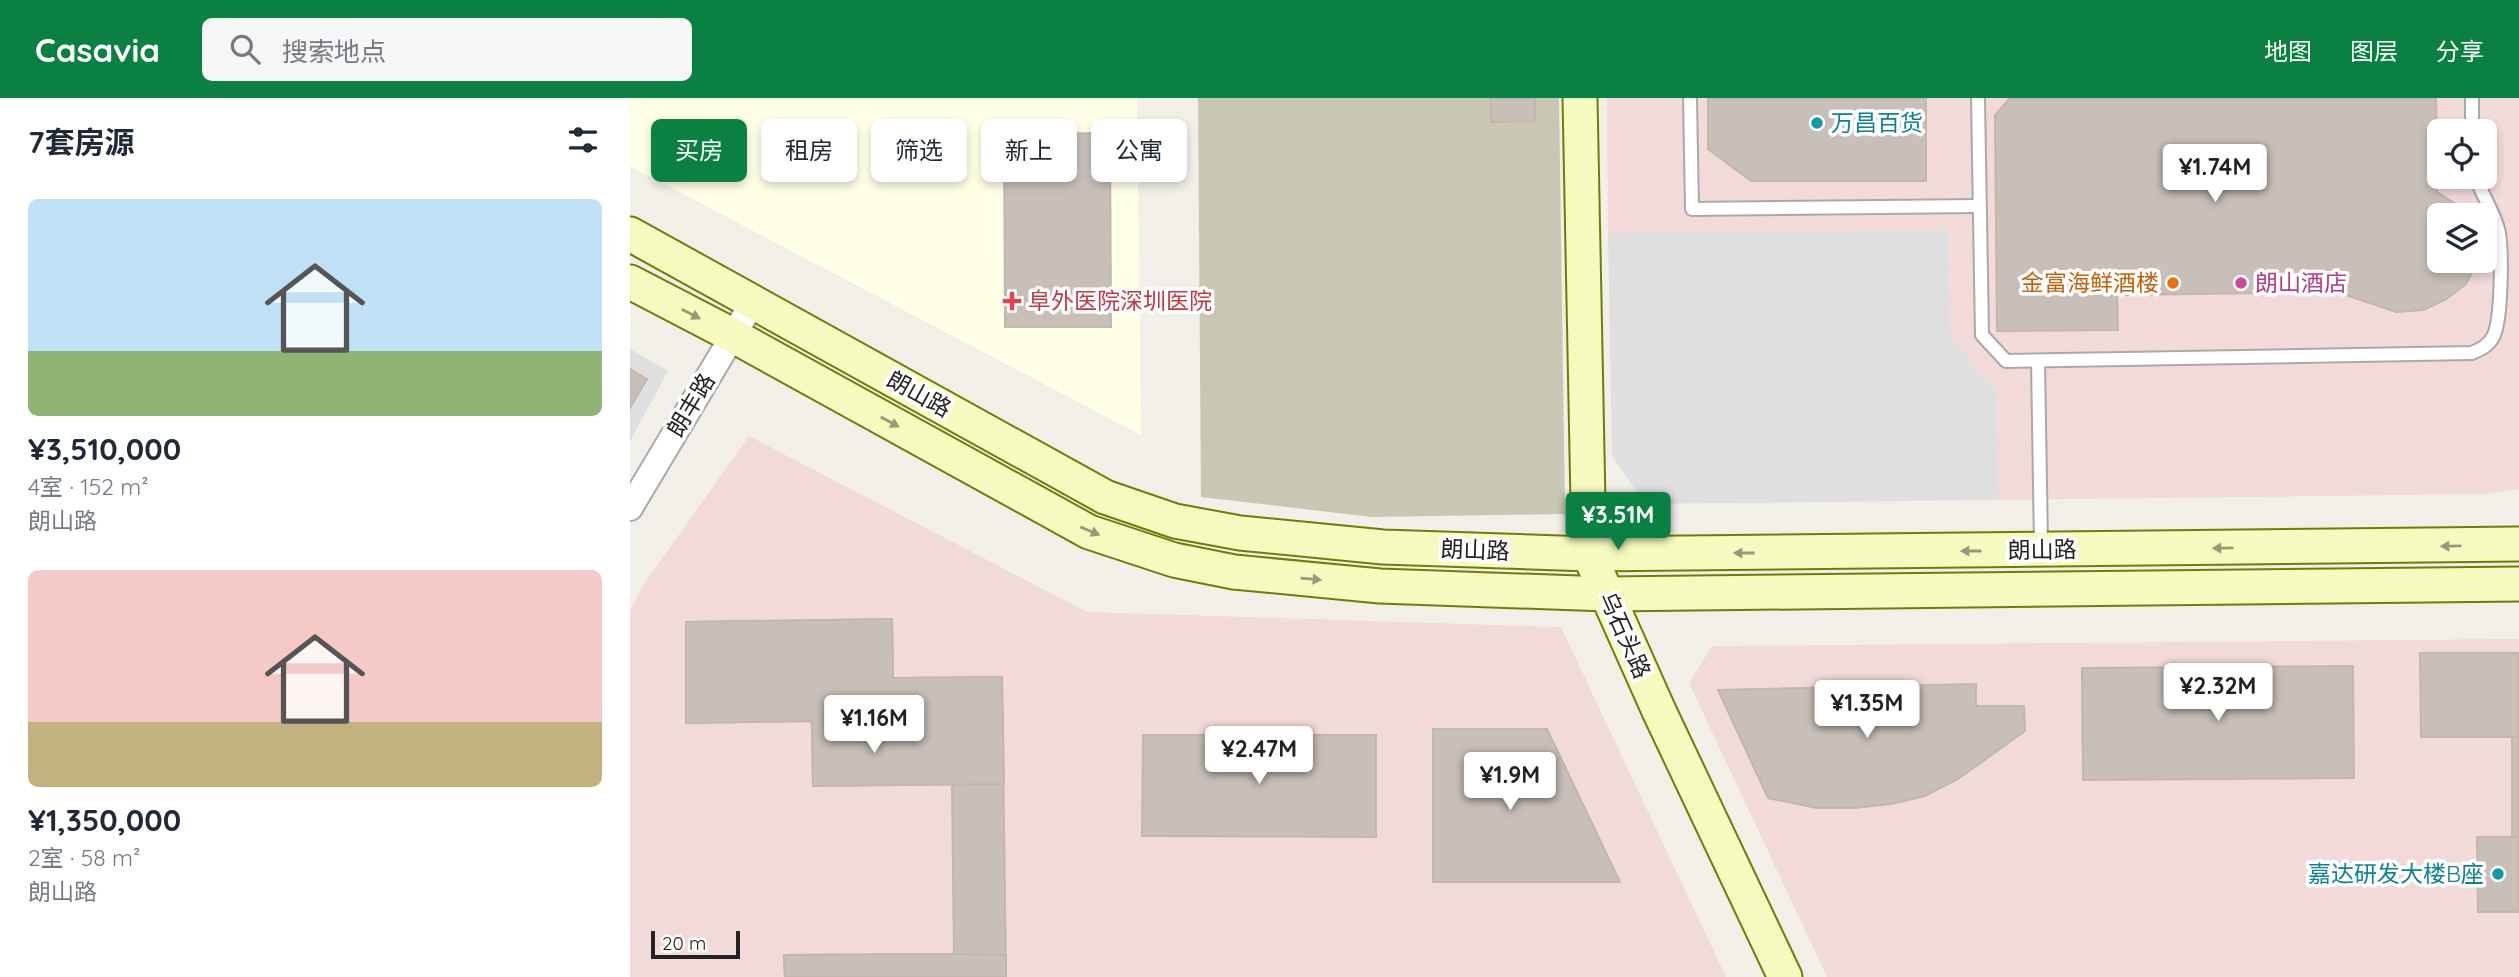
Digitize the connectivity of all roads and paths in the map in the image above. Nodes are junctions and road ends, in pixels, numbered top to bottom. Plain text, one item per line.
1 (1580, 98) edge
2 (1690, 98) edge
3 (1978, 98) edge
4 (2472, 98) edge
5 (2473, 119) edge
6 (2481, 189) edge
7 (1979, 206) junction
8 (630, 234) edge
9 (630, 282) edge
10 (752, 302) junction
11 (733, 335) junction
12 (2038, 361) junction
13 (630, 508) edge
14 (2519, 544) edge
15 (2041, 550) junction
16 (1589, 554) junction
17 (2519, 583) edge
18 (1606, 594) junction
19 (1785, 977) edge

1 - 16 main road, 乌石头路
2 - 7 lane
3 - 7 lane
4 - 5 lane
6 - 12 lane
7 - 12 lane
8 - 10 main road, 朗山路
9 -> 11 main road, 朗山路
10 - 11 street, 朗丰路
10 - 16 main road, 朗山路
11 - 13 street, 朗丰路
11 -> 18 main road, 朗山路
12 - 15 lane
14 -> 15 main road, 朗山路
15 -> 16 main road, 朗山路
16 - 18 main road, 乌石头路
17 - 18 main road, 朗山路
18 - 19 main road, 乌石头路

